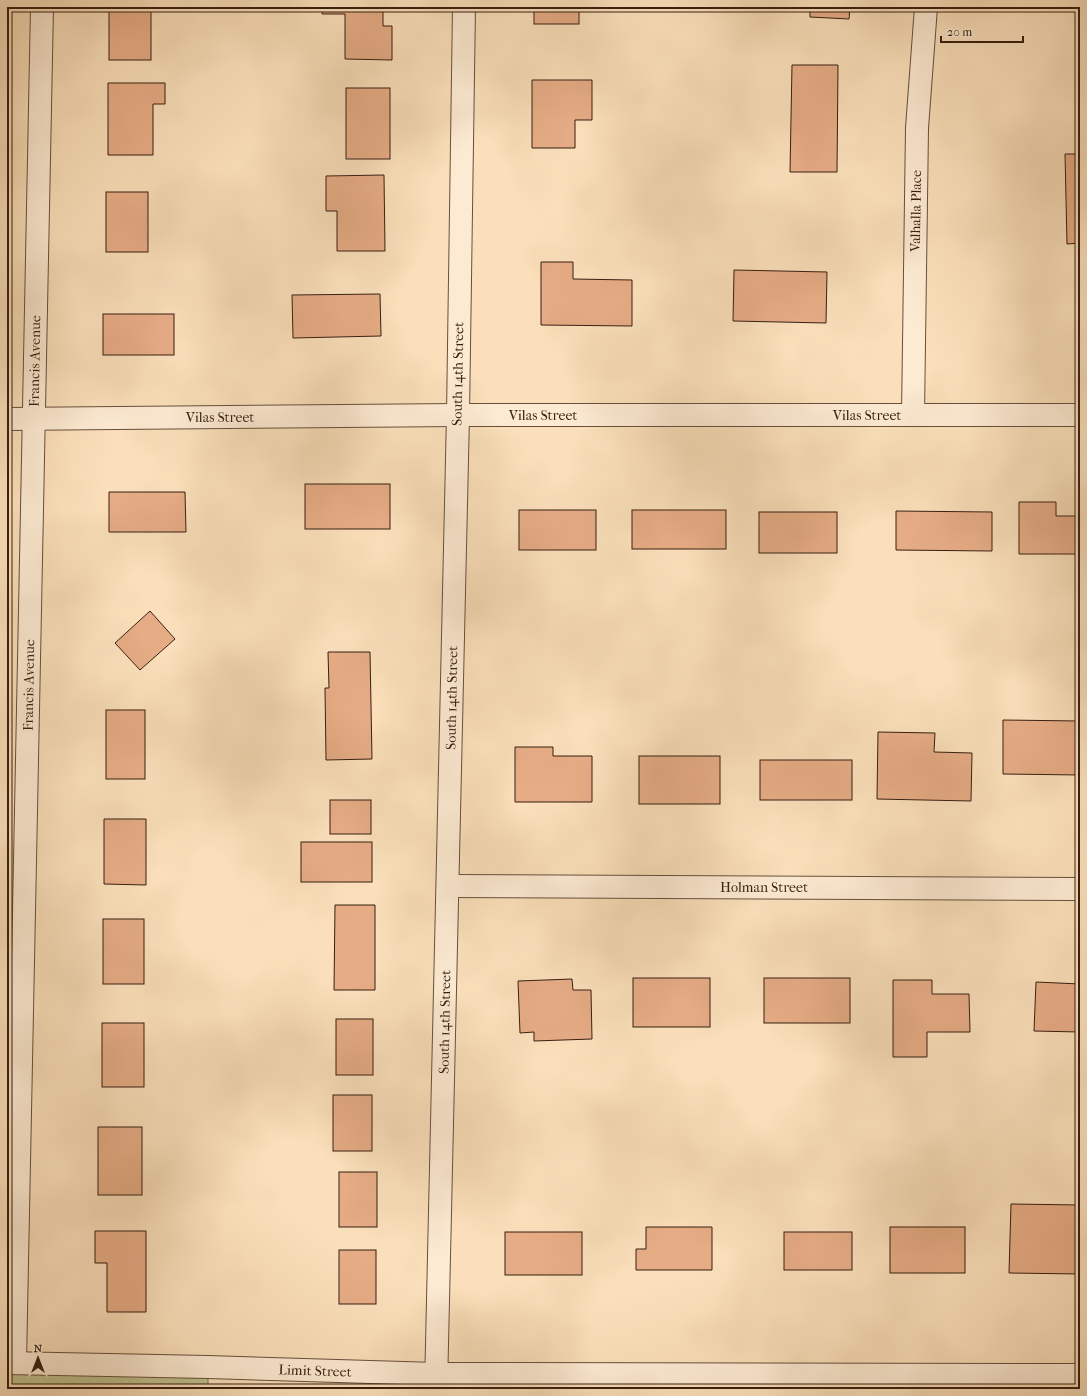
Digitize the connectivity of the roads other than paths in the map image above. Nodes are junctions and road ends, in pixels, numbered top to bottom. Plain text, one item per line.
1 (42, 7) edge
2 (464, 7) edge
3 (926, 7) edge
4 (458, 415) junction
5 (913, 415) junction
6 (1080, 415) edge
7 (34, 418) junction
8 (7, 419) edge
9 (448, 886) junction
10 (1080, 889) edge
11 (11, 1363) edge
12 (1080, 1375) edge
13 (437, 1382) edge

1 - 7 street, Francis Avenue
2 - 4 street, South 14th Street
3 - 5 street, Valhalla Place
4 - 5 street, Vilas Street
4 - 7 street, Vilas Street
4 - 9 street, South 14th Street
5 - 6 street, Vilas Street
7 - 8 street, Vilas Street
7 - 11 street, Francis Avenue
9 - 10 street, Holman Street
9 - 13 street, South 14th Street
11 - 13 street, Limit Street
12 - 13 street, Limit Street

